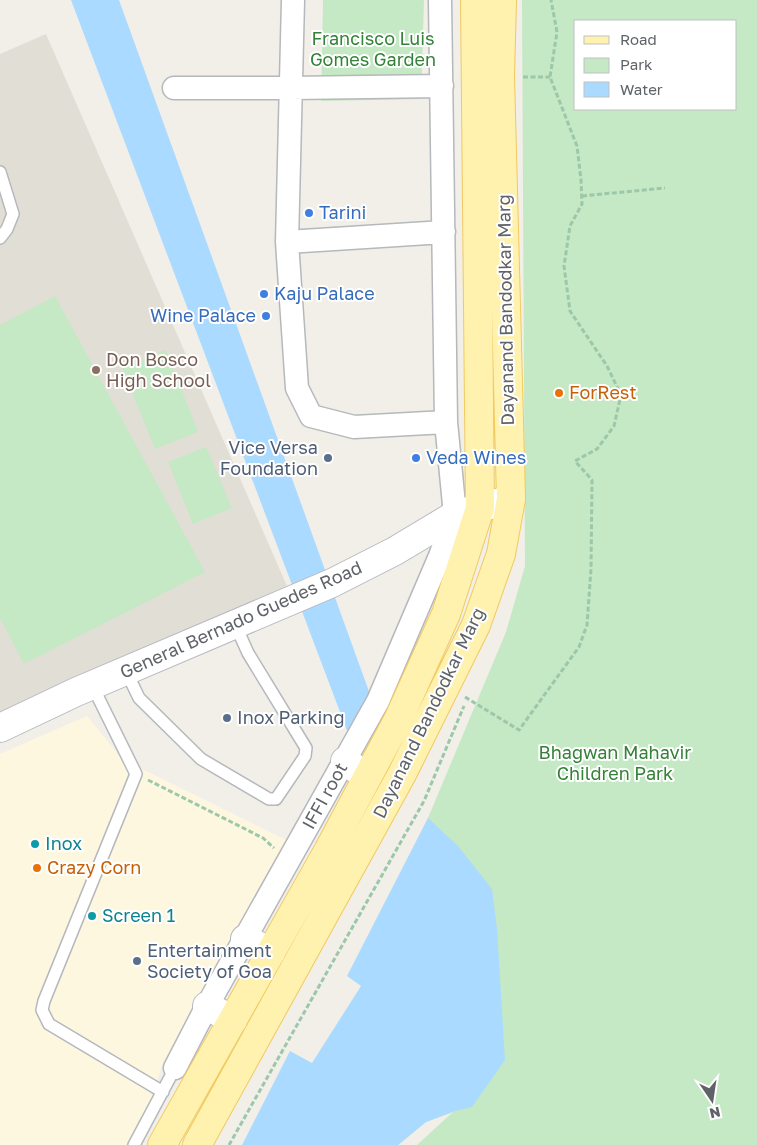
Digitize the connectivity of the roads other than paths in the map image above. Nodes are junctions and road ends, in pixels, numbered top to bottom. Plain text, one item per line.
1 (293, 0) edge
2 (440, 0) edge
3 (474, 0) edge
4 (502, 0) edge
5 (442, 86) junction
6 (174, 88) dead end
7 (291, 88) junction
8 (0, 172) edge
9 (444, 232) junction
10 (0, 238) edge
11 (287, 242) junction
12 (446, 422) junction
13 (511, 499) junction
14 (467, 511) junction
15 (235, 624) junction
16 (126, 670) junction
17 (92, 685) junction
18 (0, 728) edge
19 (345, 761) junction
20 (372, 768) junction
21 (245, 939) junction
22 (271, 952) junction
23 (207, 1006) junction
24 (233, 1020) junction
25 (175, 1068) joint
26 (163, 1092) junction
27 (134, 1145) edge
28 (162, 1145) edge
29 (197, 1145) edge

1 - 7 street
2 - 5 street
3 - 14 main road, Dayanand Bandodkar Marg
4 - 13 main road, Dayanand Bandodkar Marg
5 - 7 street
5 - 9 street
6 - 7 street
7 - 11 street
8 - 10 lane
9 - 11 street
9 - 12 street
11 - 12 street
12 - 14 street
13 - 14 street, General Bernado Guedes Road
13 - 29 main road, Dayanand Bandodkar Marg
14 - 15 street, General Bernado Guedes Road
14 - 19 street, IFFI root
14 - 20 main road, Dayanand Bandodkar Marg
15 - 16 street, General Bernado Guedes Road
15 - 16 lane
16 - 17 street, General Bernado Guedes Road
17 - 18 street, General Bernado Guedes Road
17 - 26 lane
19 - 20 street
19 - 21 street, IFFI root
20 - 22 main road, Dayanand Bandodkar Marg
21 - 22 street
21 - 23 street, IFFI root
22 - 24 main road, Dayanand Bandodkar Marg
23 - 24 street
23 - 25 street, IFFI root
24 - 28 main road, Dayanand Bandodkar Marg
25 - 26 lane
26 - 27 lane

